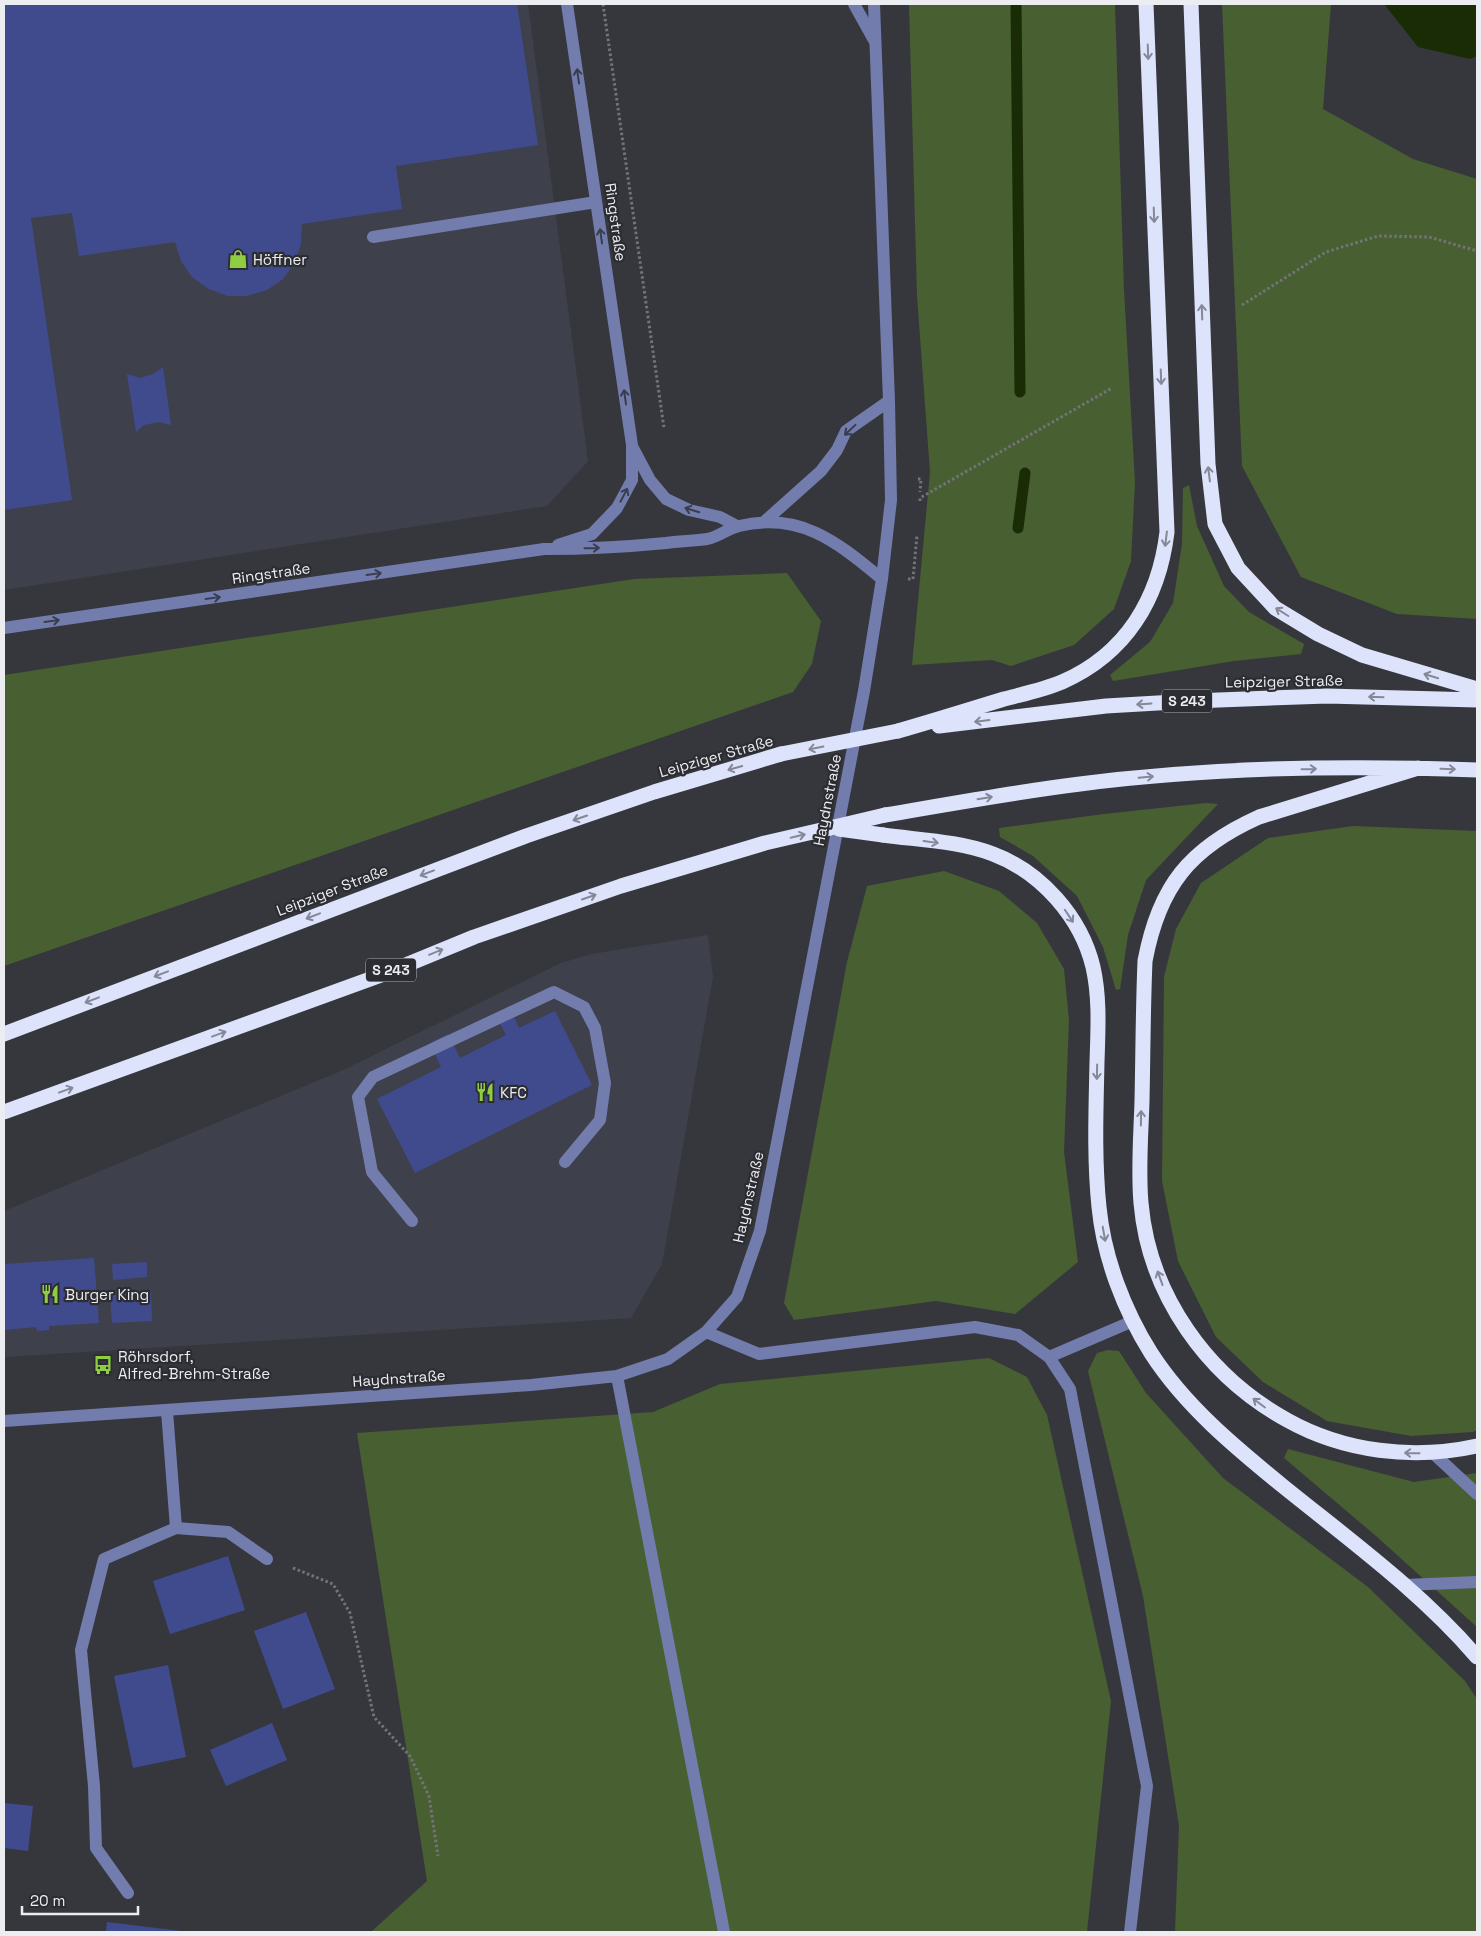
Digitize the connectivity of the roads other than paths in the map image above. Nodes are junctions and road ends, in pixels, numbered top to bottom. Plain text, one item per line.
1 (568, 4) edge
2 (854, 4) edge
3 (874, 4) edge
4 (1146, 4) edge
5 (1191, 4) edge
6 (875, 42) junction
7 (596, 202) junction
8 (373, 237) dead end
9 (889, 401) junction
10 (632, 445) junction
11 (764, 522) junction
12 (737, 526) junction
13 (544, 549) junction
14 (882, 579) junction
15 (4, 628) edge
16 (1477, 690) edge
17 (1477, 700) edge
18 (898, 731) junction
19 (1418, 768) junction
20 (1477, 770) edge
21 (830, 828) junction
22 (4, 1034) edge
23 (20, 1106) junction
24 (4, 1112) edge
25 (4, 1118) edge
26 (565, 1162) dead end
27 (412, 1221) dead end
28 (1133, 1321) junction
29 (706, 1332) junction
30 (1049, 1357) junction
31 (617, 1376) junction
32 (167, 1411) junction
33 (4, 1421) edge
34 (1477, 1446) edge
35 (1433, 1453) junction
36 (1477, 1494) edge
37 (176, 1528) junction
38 (267, 1559) road end
39 (1477, 1582) edge
40 (1405, 1585) junction
41 (1477, 1656) edge
42 (128, 1893) dead end
43 (724, 1932) edge
44 (1130, 1932) edge

7 -> 1 street, Ringstraße
2 - 6 street
3 - 6 street
4 -> 18 highway
16 -> 5 highway
6 - 9 street
7 - 8 street
10 -> 7 street, Ringstraße
9 -> 11 street
9 - 14 street, Haydnstraße
12 -> 10 street, Ringstraße
13 -> 10 street, Ringstraße
11 - 12 street, Ringstraße
11 - 14 street, Ringstraße
13 -> 12 street, Ringstraße
15 -> 13 street, Ringstraße
14 - 29 street, Haydnstraße
17 -> 18 highway, Leipziger Straße / S 243
18 -> 22 highway, Leipziger Straße / S 243, bridge
19 -> 20 highway
21 -> 19 highway, S 243, bridge
35 -> 19 highway
23 -> 21 highway, S 243
21 -> 28 highway, bridge
23 - 24 highway, S 243
23 - 25 highway
26 - 27 street
28 - 30 street
28 - 40 highway
29 - 30 street
29 - 31 street, Haydnstraße
30 - 44 street
31 - 32 street, Haydnstraße
31 - 43 street
32 - 33 street, Haydnstraße
32 - 37 street
34 - 35 highway
35 - 36 street
37 - 38 street
37 - 42 street
39 - 40 street
40 - 41 highway

